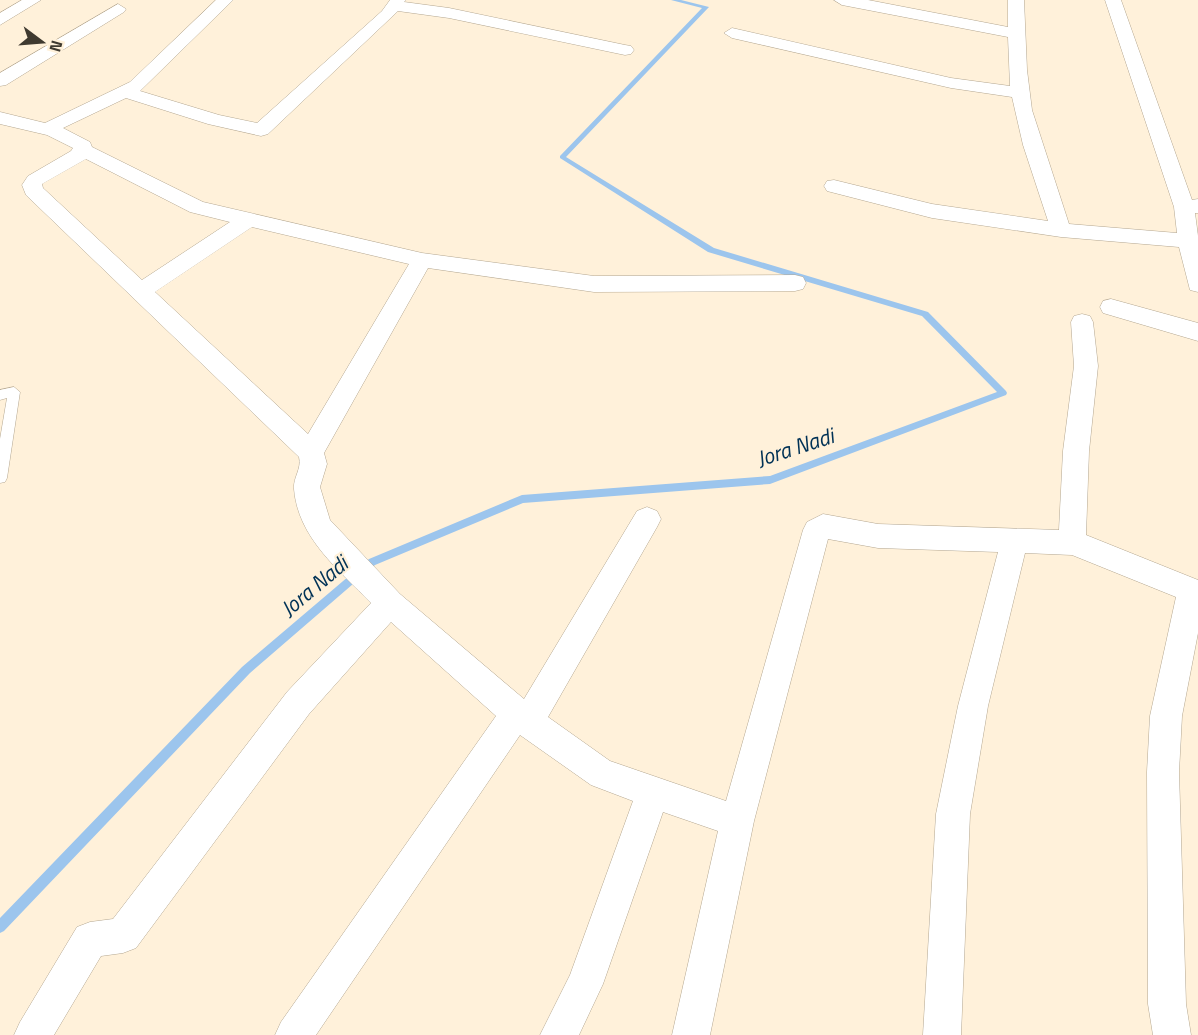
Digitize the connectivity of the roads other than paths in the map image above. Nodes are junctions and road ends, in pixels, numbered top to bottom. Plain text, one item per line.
1 (33, 0) edge
2 (842, 0) edge
3 (1016, 0) edge
4 (1113, 0) edge
5 (214, 3) edge
6 (396, 3) edge
7 (118, 9) dead end
8 (0, 20) edge
9 (732, 33) dead end
10 (1016, 33) junction
11 (626, 50) dead end
12 (0, 81) edge
13 (126, 92) junction
14 (1020, 93) junction
15 (0, 118) edge
16 (47, 129) junction
17 (82, 150) junction
18 (834, 186) dead end
19 (1191, 206) edge
20 (249, 219) junction
21 (1061, 230) junction
22 (1193, 243) edge
23 (422, 260) junction
24 (795, 283) dead end
25 (1198, 284) edge
26 (141, 291) junction
27 (1111, 307) dead end
28 (1082, 322) dead end
29 (1198, 332) edge
30 (0, 395) edge
31 (311, 452) junction
32 (0, 478) edge
33 (647, 519) dead end
34 (1015, 540) junction
35 (1072, 543) junction
36 (1195, 592) edge
37 (390, 603) junction
38 (522, 717) junction
39 (653, 792) junction
40 (737, 820) junction
41 (33, 1035) edge
42 (294, 1035) edge
43 (560, 1035) edge
44 (691, 1035) edge
45 (942, 1035) edge
46 (1172, 1035) edge

1 - 8 street
2 - 10 street
3 - 10 street
4 - 19 street
5 - 13 street
6 - 11 street
6 - 13 street
7 - 12 street
9 - 14 street
10 - 14 street
13 - 16 street
14 - 21 street
15 - 16 street
16 - 17 street
17 - 20 street
17 - 26 street
18 - 21 street
19 - 22 street
20 - 23 street
20 - 26 street
21 - 22 street
22 - 25 street
23 - 24 street
23 - 31 street
26 - 31 street
27 - 29 street
28 - 35 street
30 - 32 lane
31 - 37 street
33 - 38 street
34 - 35 street
34 - 40 street
34 - 45 street
35 - 36 street
36 - 46 street
37 - 38 street
37 - 41 street
38 - 39 street
38 - 42 street
39 - 40 street
39 - 43 street
40 - 44 street

